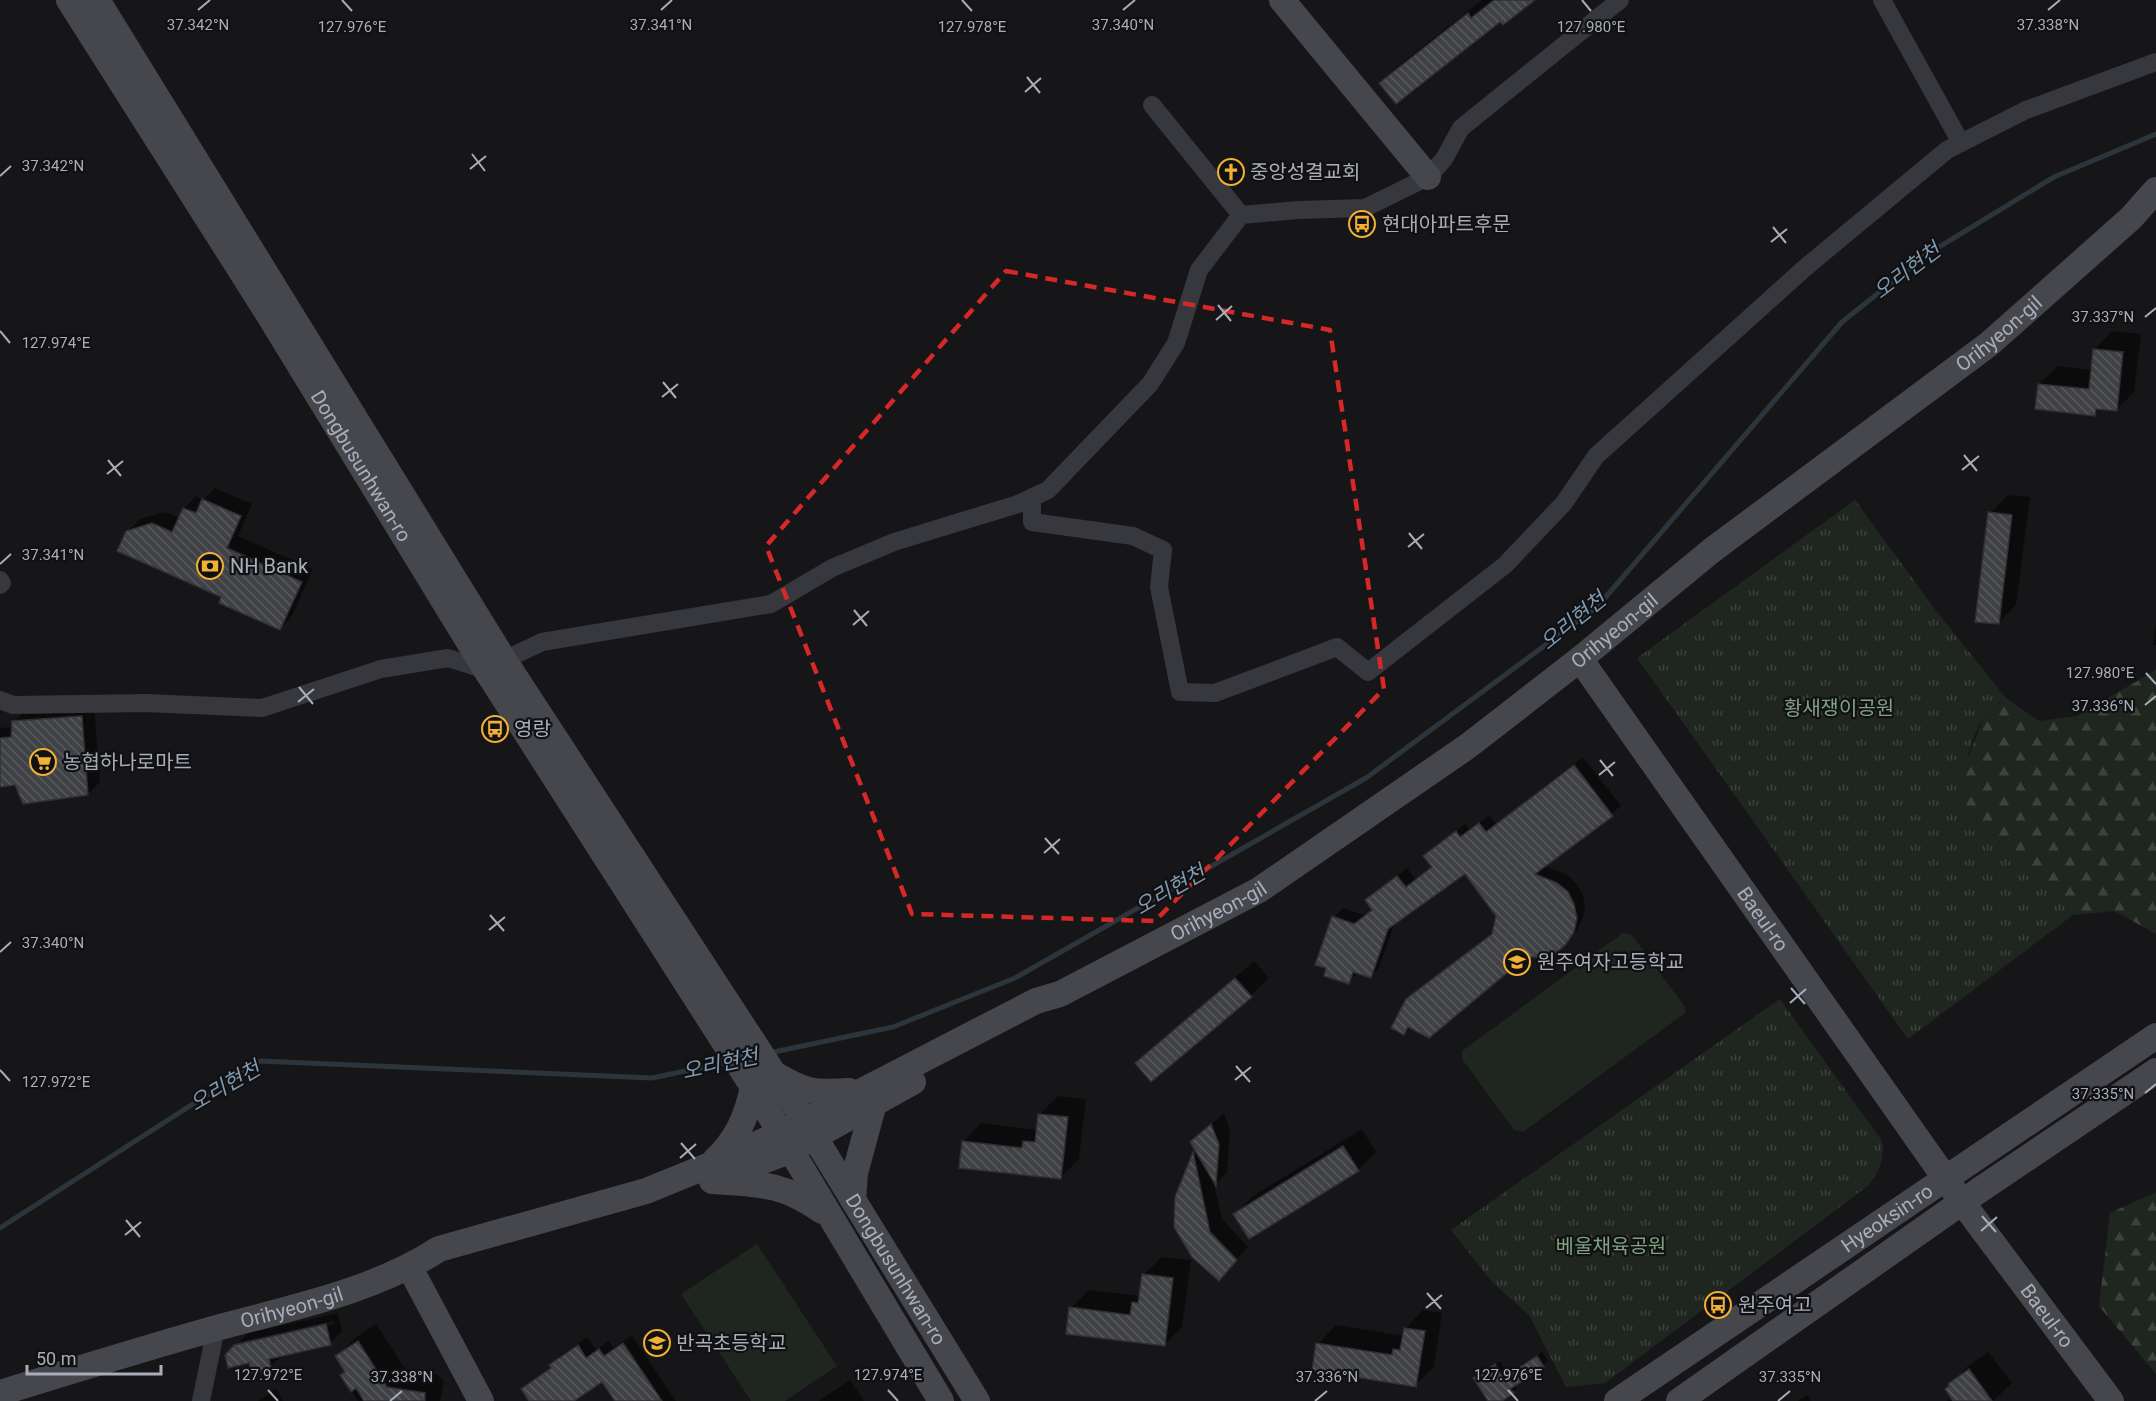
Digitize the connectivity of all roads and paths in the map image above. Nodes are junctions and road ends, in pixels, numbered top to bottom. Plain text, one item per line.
1 (69, 0) edge
2 (97, 0) edge
3 (1282, 0) edge
4 (1620, 0) edge
5 (1882, 0) edge
6 (2156, 62) edge
7 (1152, 105) dead end
8 (1961, 143) junction
9 (1428, 177) junction
10 (2156, 190) edge
11 (1241, 215) junction
12 (1032, 497) junction
13 (0, 580) edge
14 (0, 585) edge
15 (1580, 659) junction
16 (495, 665) junction
17 (0, 700) edge
18 (666, 925) junction
19 (2156, 1036) edge
20 (2156, 1071) edge
21 (775, 1074) junction
22 (753, 1088) junction
23 (866, 1097) junction
24 (810, 1128) junction
25 (784, 1142) junction
26 (711, 1173) junction
27 (1945, 1178) junction
28 (853, 1200) junction
29 (1962, 1202) junction
30 (829, 1215) junction
31 (410, 1268) junction
32 (216, 1328) junction
33 (0, 1393) edge
34 (201, 1401) edge
35 (481, 1401) edge
36 (941, 1401) edge
37 (977, 1401) edge
38 (1617, 1401) edge
39 (1679, 1401) edge
40 (2111, 1401) edge

1 - 16 street, Dongbusunhwan-ro
2 - 16 street, Dongbusunhwan-ro
3 - 9 street
4 - 9 street
5 - 8 street
6 - 8 street
7 - 11 street
8 - 12 street
9 - 11 street
10 - 15 street, Orihyeon-gil
11 - 12 street
12 - 16 street
13 - 14 street
15 - 23 street, Orihyeon-gil
15 - 27 street, Baeul-ro
16 - 17 street
16 - 18 street, Dongbusunhwan-ro
18 - 21 street, Dongbusunhwan-ro
18 - 22 street, Dongbusunhwan-ro
19 - 27 street, Hyeoksin-ro
20 - 29 street, Hyeoksin-ro
21 - 23 street
21 - 24 street, Dongbusunhwan-ro
22 - 25 street, Dongbusunhwan-ro
22 - 26 street
23 - 24 street, Orihyeon-gil
23 - 28 street
24 - 25 street, Orihyeon-gil
24 - 28 street, Dongbusunhwan-ro
25 - 26 street, Orihyeon-gil
25 - 30 street, Dongbusunhwan-ro
26 - 30 street
26 - 31 street, Orihyeon-gil
27 - 29 street, Baeul-ro
27 - 38 street, Hyeoksin-ro
28 - 37 street, Dongbusunhwan-ro
29 - 39 street, Hyeoksin-ro
29 - 40 street, Baeul-ro
30 - 36 street, Dongbusunhwan-ro
31 - 32 street, Orihyeon-gil
31 - 35 street
32 - 33 street, Orihyeon-gil
32 - 34 street

